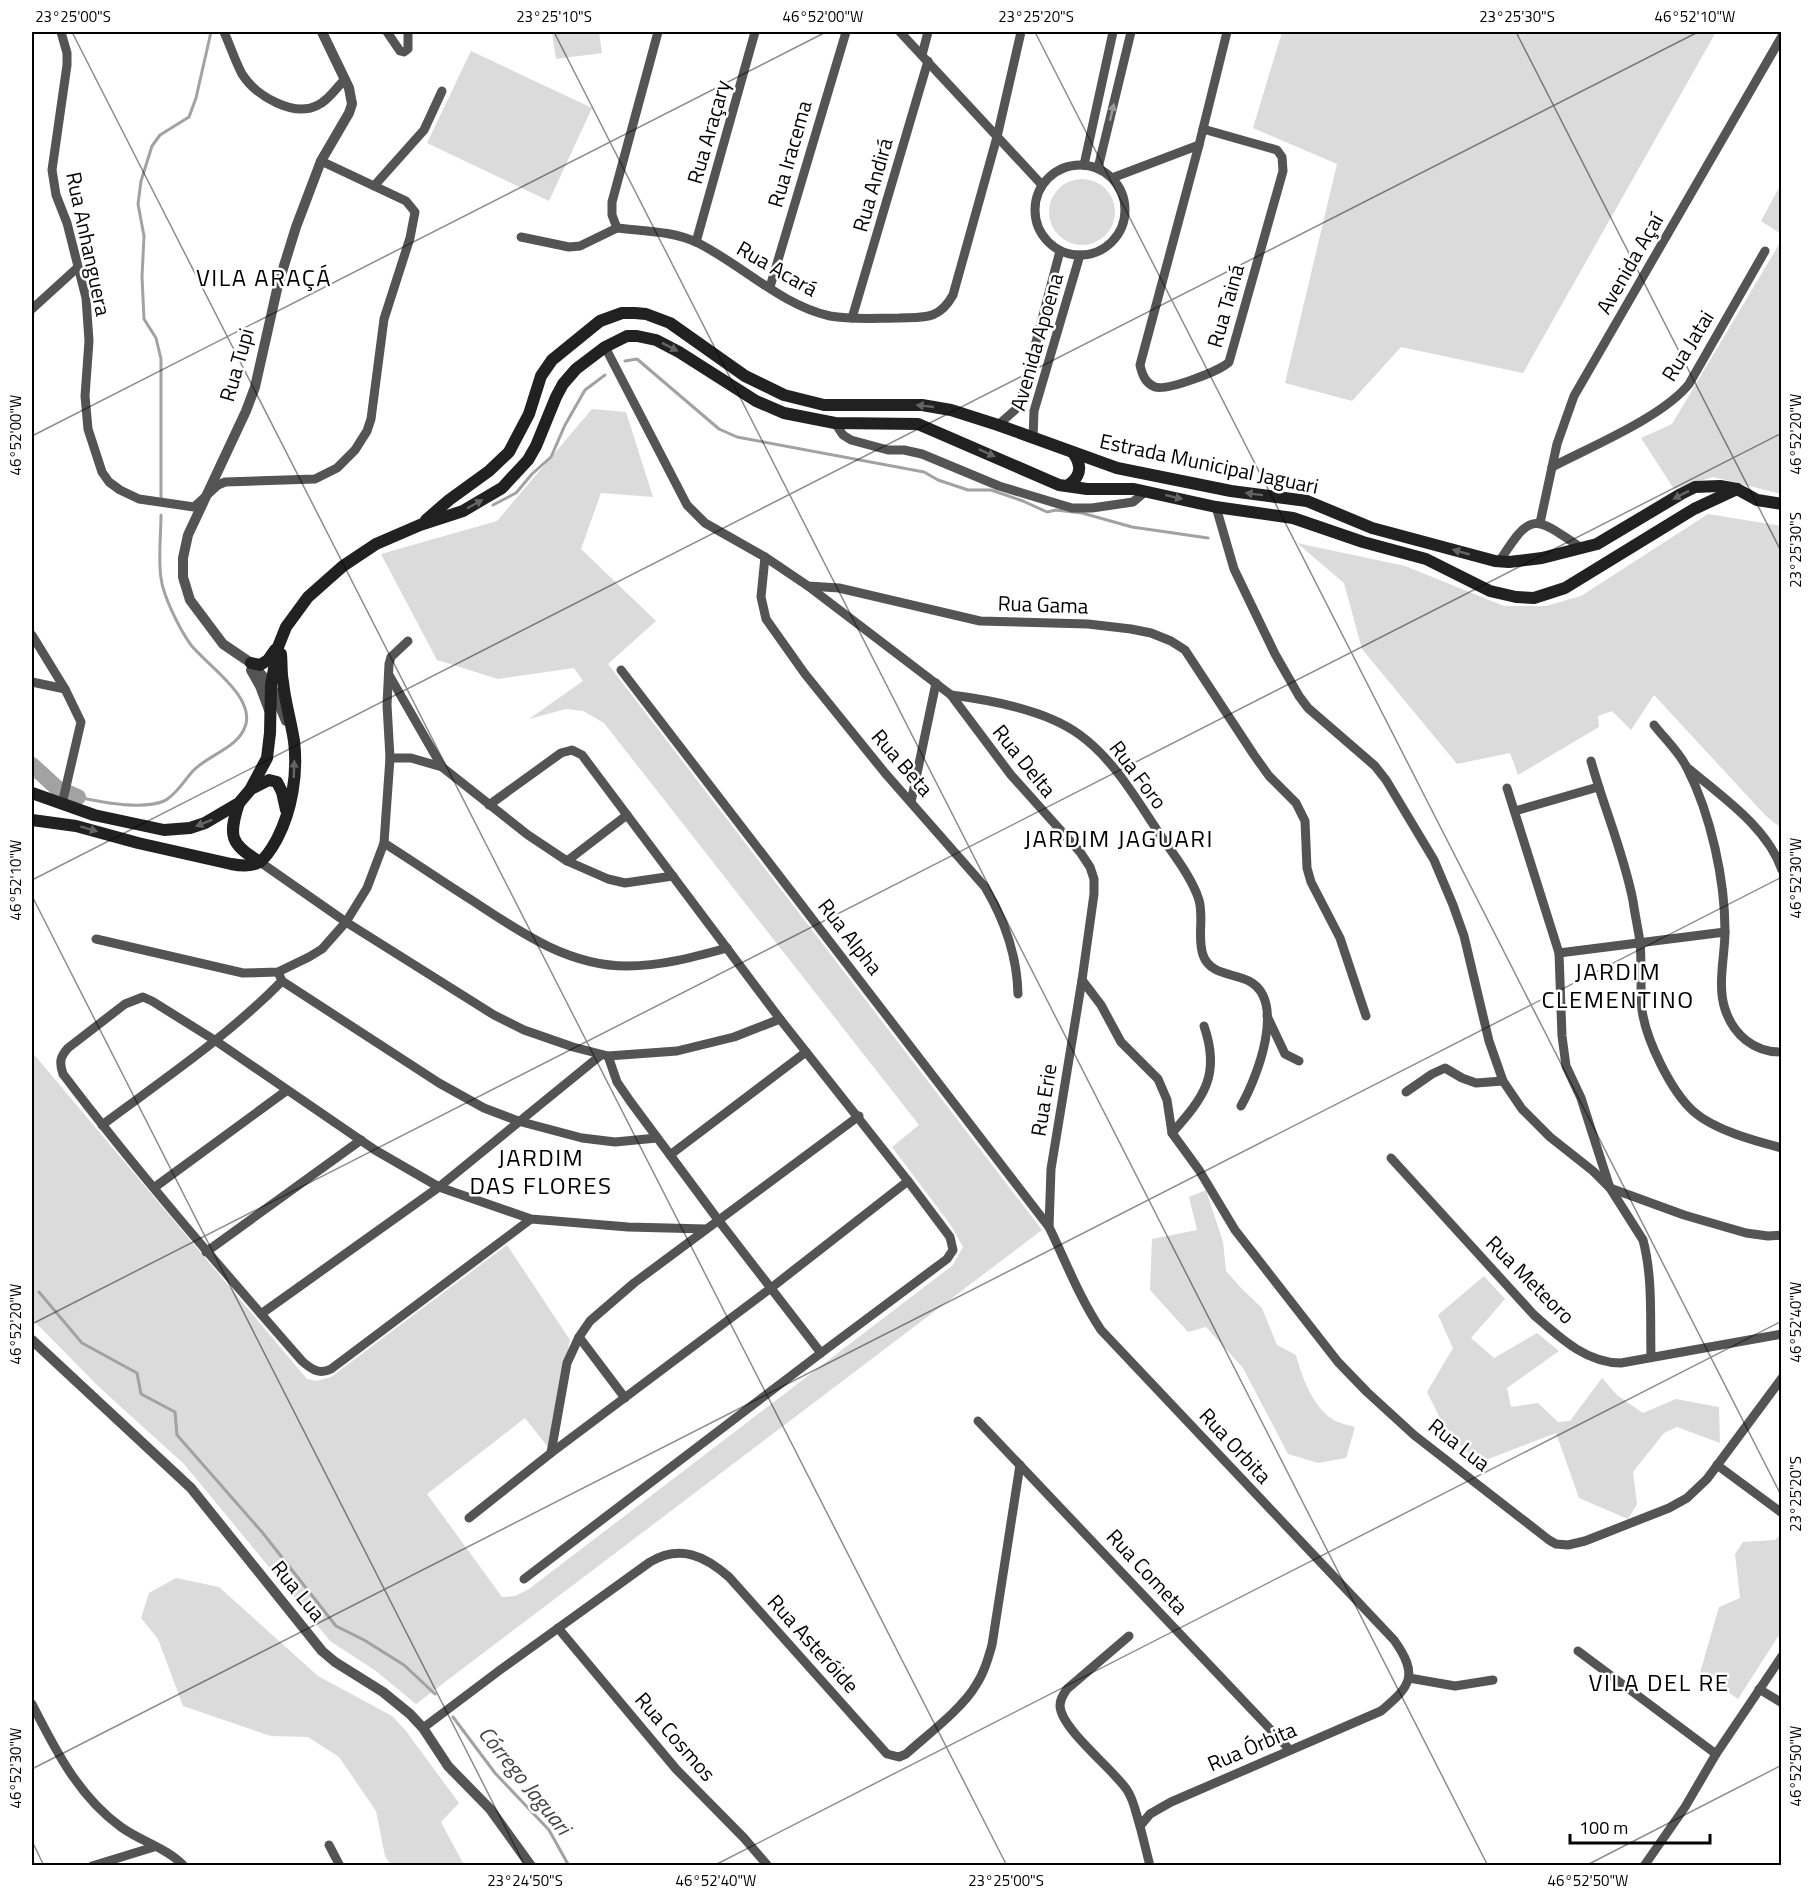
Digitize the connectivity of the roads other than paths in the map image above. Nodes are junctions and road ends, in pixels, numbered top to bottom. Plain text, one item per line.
1 (61, 32) edge
2 (224, 32) edge
3 (322, 32) edge
4 (387, 32) edge
5 (408, 32) edge
6 (658, 32) edge
7 (755, 32) edge
8 (846, 32) edge
9 (900, 32) edge
10 (927, 32) edge
11 (1022, 32) edge
12 (1113, 32) edge
13 (1131, 32) edge
14 (1227, 32) edge
15 (1782, 36) edge
16 (925, 58) junction
17 (345, 80) junction
18 (442, 91) dead end
19 (1203, 129) junction
20 (998, 137) junction
21 (1199, 145) junction
22 (321, 161) junction
23 (1084, 165) junction
24 (1098, 168) junction
25 (1112, 178) junction
26 (1042, 185) junction
27 (375, 186) junction
28 (617, 228) junction
29 (521, 237) dead end
30 (696, 242) junction
31 (1060, 251) junction
32 (1765, 251) dead end
33 (1080, 255) junction
34 (77, 268) junction
35 (770, 287) junction
36 (32, 309) edge
37 (622, 313) junction
38 (852, 318) junction
39 (627, 336) junction
40 (605, 347) junction
41 (561, 352) junction
42 (576, 369) junction
43 (951, 410) junction
44 (835, 423) junction
45 (999, 425) junction
46 (944, 434) junction
47 (1033, 438) junction
48 (1074, 454) junction
49 (1552, 467) junction
50 (1067, 486) junction
51 (1737, 489) junction
52 (1146, 491) junction
53 (205, 498) junction
54 (1296, 499) junction
55 (1782, 504) edge
56 (1216, 507) junction
57 (1293, 518) junction
58 (1540, 523) junction
59 (420, 525) junction
60 (1597, 544) junction
61 (1580, 547) junction
62 (765, 557) junction
63 (1499, 562) junction
64 (808, 586) junction
65 (1565, 588) junction
66 (32, 635) edge
67 (408, 641) dead end
68 (279, 644) junction
69 (236, 655) junction
70 (251, 663) junction
71 (621, 670) dead end
72 (388, 675) junction
73 (32, 681) edge
74 (936, 683) junction
75 (271, 685) junction
76 (65, 689) junction
77 (951, 695) junction
78 (269, 710) junction
79 (1654, 725) dead end
80 (294, 741) junction
81 (390, 758) junction
82 (1591, 761) dead end
83 (442, 767) junction
84 (1687, 767) junction
85 (1598, 787) junction
86 (1507, 788) dead end
87 (250, 790) junction
88 (32, 793) edge
89 (63, 800) junction
90 (911, 802) junction
91 (239, 803) junction
92 (489, 805) junction
93 (1515, 811) junction
94 (287, 814) junction
95 (627, 815) junction
96 (32, 819) edge
97 (118, 821) junction
98 (114, 836) junction
99 (384, 843) junction
100 (567, 861) junction
101 (260, 862) junction
102 (1782, 870) edge
103 (673, 876) junction
104 (346, 922) junction
105 (1725, 932) junction
106 (96, 939) dead end
107 (1640, 943) junction
108 (727, 948) junction
109 (1559, 953) junction
110 (280, 976) junction
111 (1082, 980) junction
112 (1018, 994) dead end
113 (1266, 1016) junction
114 (1366, 1016) dead end
115 (780, 1018) junction
116 (1204, 1026) dead end
117 (216, 1041) junction
118 (806, 1052) junction
119 (1782, 1052) edge
120 (605, 1056) junction
121 (1299, 1061) dead end
122 (1503, 1081) junction
123 (286, 1091) junction
124 (1406, 1092) dead end
125 (1241, 1106) dead end
126 (859, 1116) junction
127 (518, 1121) junction
128 (102, 1125) junction
129 (1172, 1133) junction
130 (657, 1138) junction
131 (361, 1140) junction
132 (1782, 1148) edge
133 (670, 1155) junction
134 (1391, 1158) dead end
135 (908, 1181) junction
136 (154, 1187) junction
137 (439, 1187) junction
138 (1610, 1188) junction
139 (531, 1220) junction
140 (718, 1221) junction
141 (1049, 1227) junction
142 (706, 1229) junction
143 (1782, 1234) edge
144 (206, 1252) junction
145 (771, 1288) junction
146 (261, 1314) junction
147 (1782, 1334) edge
148 (579, 1337) junction
149 (32, 1340) edge
150 (820, 1353) junction
151 (1651, 1357) junction
152 (1782, 1378) edge
153 (625, 1398) junction
154 (978, 1421) dead end
155 (551, 1453) junction
156 (1020, 1465) junction
157 (1717, 1465) junction
158 (1782, 1513) edge
159 (469, 1518) dead end
160 (524, 1580) dead end
161 (558, 1628) junction
162 (1129, 1636) dead end
163 (1578, 1651) dead end
164 (1782, 1656) edge
165 (1409, 1678) junction
166 (1492, 1680) dead end
167 (1759, 1689) junction
168 (1782, 1703) edge
169 (32, 1704) edge
170 (423, 1728) junction
171 (1289, 1749) junction
172 (1716, 1754) junction
173 (1140, 1826) junction
174 (329, 1845) dead end
175 (154, 1847) junction
176 (93, 1866) edge
177 (184, 1866) edge
178 (340, 1866) edge
179 (531, 1866) edge
180 (768, 1866) edge
181 (1150, 1866) edge
182 (1644, 1866) edge

1 - 34 street, Rua Anhanguera
2 - 17 street
3 - 17 street, Rua Tupi
4 - 5 street
6 - 28 street
7 - 30 street, Rua Araçary
8 - 35 street, Rua Iracema
9 - 16 street
10 - 16 street, Rua Andirá
11 - 20 street, Rua Acará
12 - 23 street
24 -> 13 street
14 - 19 street
15 - 49 street, Avenida Açaí
16 - 20 street
16 - 38 street, Rua Andirá
17 - 22 street, Rua Tupi
18 - 27 street
19 - 21 street
19 - 21 street, Rua Tainá
20 - 26 street
20 - 38 street, Rua Acará
21 - 25 street
22 - 27 street, Rua Anhanguera
22 - 53 street, Rua Tupi
23 - 24 street
23 - 26 street
24 - 25 street
25 - 33 street
26 - 31 street
27 - 53 street, Rua Anhanguera
28 - 29 street
28 - 30 street, Rua Acará
30 - 35 street, Rua Acará
31 - 33 street
31 - 45 street, Avenida Apoena
32 - 49 street, Rua Jatai
33 - 47 street, Avenida Apoena
34 - 36 street
34 - 53 street, Rua Anhanguera
35 - 38 street, Rua Acará
37 - 39 main road
37 - 41 main road, Estrada Municipal Jaguari
43 -> 37 main road, Estrada Municipal Jaguari
39 - 40 main road, Estrada Municipal Jaguari
39 -> 44 main road, Estrada Municipal Jaguari
40 - 42 main road, Estrada Municipal Jaguari
40 - 62 street
41 - 42 main road
41 - 59 main road, Estrada Municipal Jaguari
59 -> 42 main road, Estrada Municipal Jaguari
43 - 45 main road, Estrada Municipal Jaguari
43 - 46 main road
44 - 46 main road, Estrada Municipal Jaguari
44 - 52 street
45 - 47 main road, Estrada Municipal Jaguari
46 -> 50 main road, Estrada Municipal Jaguari
47 - 48 main road, Estrada Municipal Jaguari
48 - 50 main road
54 -> 48 main road, Estrada Municipal Jaguari
49 - 58 street, Avenida Açaí
50 - 52 main road, Estrada Municipal Jaguari
51 - 55 main road, Estrada Municipal Jaguari
51 -> 60 main road, Estrada Municipal Jaguari
51 - 65 main road, Estrada Municipal Jaguari
52 -> 56 main road, Estrada Municipal Jaguari
53 - 69 street, Rua Tupi
54 - 57 main road
63 -> 54 main road, Estrada Municipal Jaguari
56 - 57 main road, Estrada Municipal Jaguari
56 - 122 street
57 - 65 main road, Estrada Municipal Jaguari
58 - 61 street
58 - 63 street
59 - 68 main road, Estrada Municipal Jaguari
60 - 61 main road, Estrada Municipal Jaguari
60 - 65 main road
61 - 63 main road, Estrada Municipal Jaguari
62 - 64 street
62 - 90 street, Rua Beta
64 - 74 street, Rua Delta
64 - 114 street, Rua Gama
66 - 76 street
67 - 72 street
68 - 70 main road
68 - 75 main road
68 - 80 main road
69 - 70 street, Rua Tupi
69 - 78 street
70 - 75 street, Rua Tupi
71 - 141 street, Rua Alpha
72 - 81 street
72 - 83 street
73 - 76 street
74 - 77 street, Rua Delta
74 - 90 street
75 - 78 main road
75 - 80 street, Rua Tupi
76 - 89 street
77 - 111 street, Rua Delta
77 - 113 street, Rua Foro
78 - 87 main road
79 - 84 street
94 -> 80 main road
81 - 83 street
81 - 99 street
82 - 85 street
83 - 92 street
84 - 102 street
84 - 105 street
85 - 93 street
85 - 107 street
86 - 93 street
87 - 91 main road
87 - 94 main road
88 - 89 main road
89 - 97 main road
90 - 112 street, Rua Beta
91 -> 97 main road
91 - 101 main road
92 - 95 street
92 - 100 street
93 - 109 street
94 - 101 main road
95 - 100 street
95 - 103 street
96 -> 98 main road
97 - 98 main road
98 - 101 main road
99 - 104 street
99 - 108 street
100 - 103 street
101 - 104 street
103 - 108 street
104 - 110 street
104 - 120 street
105 - 107 street
105 - 119 street
106 - 110 street
107 - 109 street
107 - 132 street
108 - 115 street
109 - 138 street
110 - 117 street
110 - 127 street
111 - 129 street
111 - 141 street, Rua Erie
113 - 121 street
113 - 125 street, Rua Foro
115 - 118 street
115 - 120 street
116 - 129 street
117 - 123 street
117 - 128 street
117 - 128 street
118 - 126 street
118 - 133 street
120 - 127 street
120 - 130 street
122 - 124 street
122 - 138 street
123 - 131 street
123 - 136 street
126 - 135 street
126 - 140 street
127 - 130 street
127 - 137 street
128 - 136 street
129 - 157 street, Rua Lua
130 - 133 street
131 - 137 street
131 - 144 street
133 - 140 street
134 - 151 street, Rua Meteoro
135 - 145 street
135 - 150 street
136 - 144 street
137 - 139 street
137 - 146 street
138 - 143 street
138 - 151 street
139 - 142 street
139 - 146 street
140 - 142 street
140 - 145 street
141 - 165 street, Rua Orbita
142 - 148 street
144 - 146 street
145 - 150 street
145 - 153 street
147 - 151 street, Rua Meteoro
148 - 153 street
148 - 155 street
149 - 170 street, Rua Lua
150 - 160 street
152 - 157 street, Rua Lua
153 - 155 street
154 - 156 street, Rua Cometa
155 - 159 street
156 - 161 street, Rua Asteróide
156 - 171 street, Rua Cometa
157 - 158 street
161 - 170 street, Rua Asteróide
161 - 180 street, Rua Cosmos
162 - 173 street
163 - 172 street
164 - 167 street
165 - 166 street
165 - 171 street, Rua Órbita
167 - 168 street
167 - 172 street
169 - 175 street
170 - 179 street, Rua Lua
171 - 173 street, Rua Órbita
172 - 182 street
173 - 181 street
174 - 178 street
175 - 176 street
175 - 177 street

